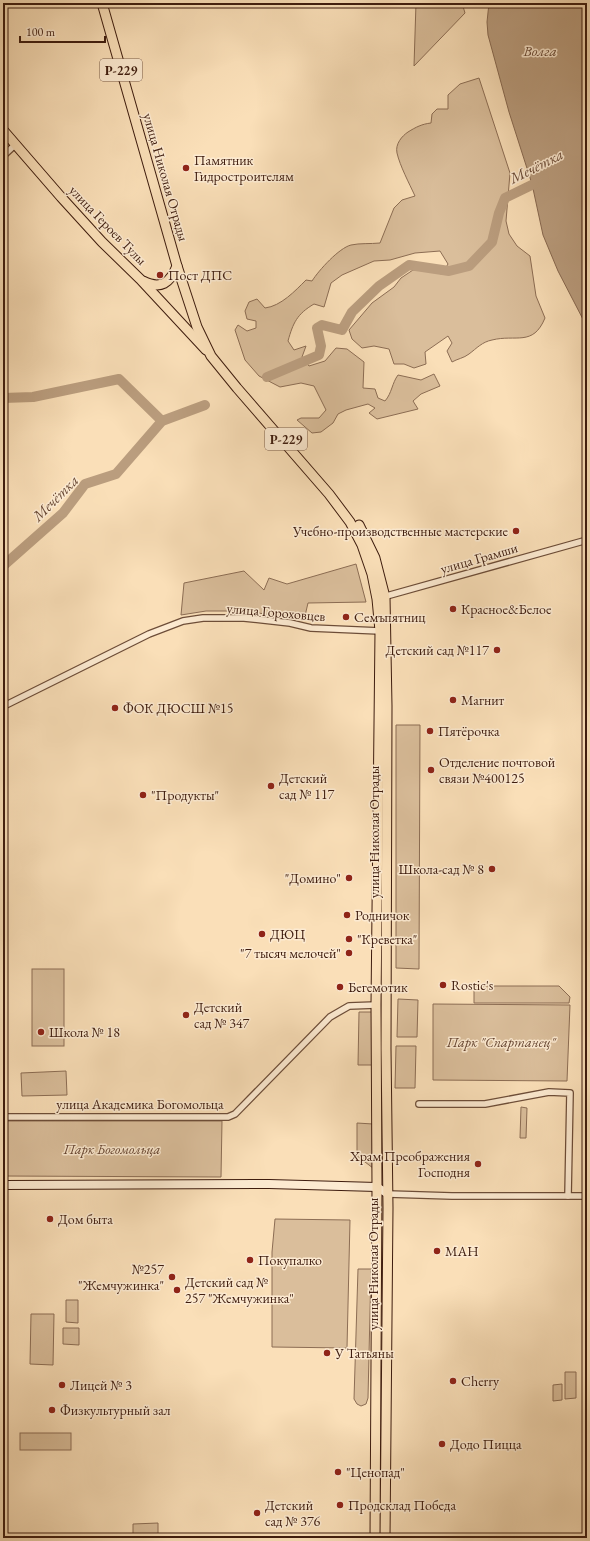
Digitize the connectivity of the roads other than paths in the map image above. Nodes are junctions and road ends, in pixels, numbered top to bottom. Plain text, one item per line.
1 (102, 3) edge
2 (3, 130) edge
3 (16, 144) junction
4 (3, 156) edge
5 (177, 266) junction
6 (140, 279) junction
7 (211, 356) junction
8 (587, 540) edge
9 (381, 598) junction
10 (380, 631) junction
11 (6, 705) dead end
12 (376, 1006) junction
13 (419, 1104) dead end
14 (3, 1117) edge
15 (3, 1185) edge
16 (377, 1187) junction
17 (388, 1194) junction
18 (568, 1196) junction
19 (587, 1196) edge
20 (375, 1538) edge
21 (385, 1538) edge

1 - 5 main road, улица Николая Отрады / Р-229
2 - 3 main road, улица Героев Тулы
3 - 4 street
3 - 6 main road, улица Героев Тулы
5 - 6 main road
5 - 7 main road, улица Николая Отрады / Р-229
6 - 7 main road, улица Героев Тулы
7 - 9 main road, улица Николая Отрады / Р-229
7 - 9 main road, улица Николая Отрады / Р-229
8 - 9 street, улица Грамши
9 - 10 main road, улица Николая Отрады
9 - 17 main road, улица Николая Отрады
10 - 11 street, улица Гороховцев
10 - 12 main road, улица Николая Отрады
12 - 14 street, улица Академика Богомольца
12 - 16 main road, улица Николая Отрады
13 - 18 street
15 - 16 street
16 - 17 street
16 - 20 main road, улица Николая Отрады
17 - 18 street
17 - 21 main road, улица Николая Отрады
18 - 19 street

